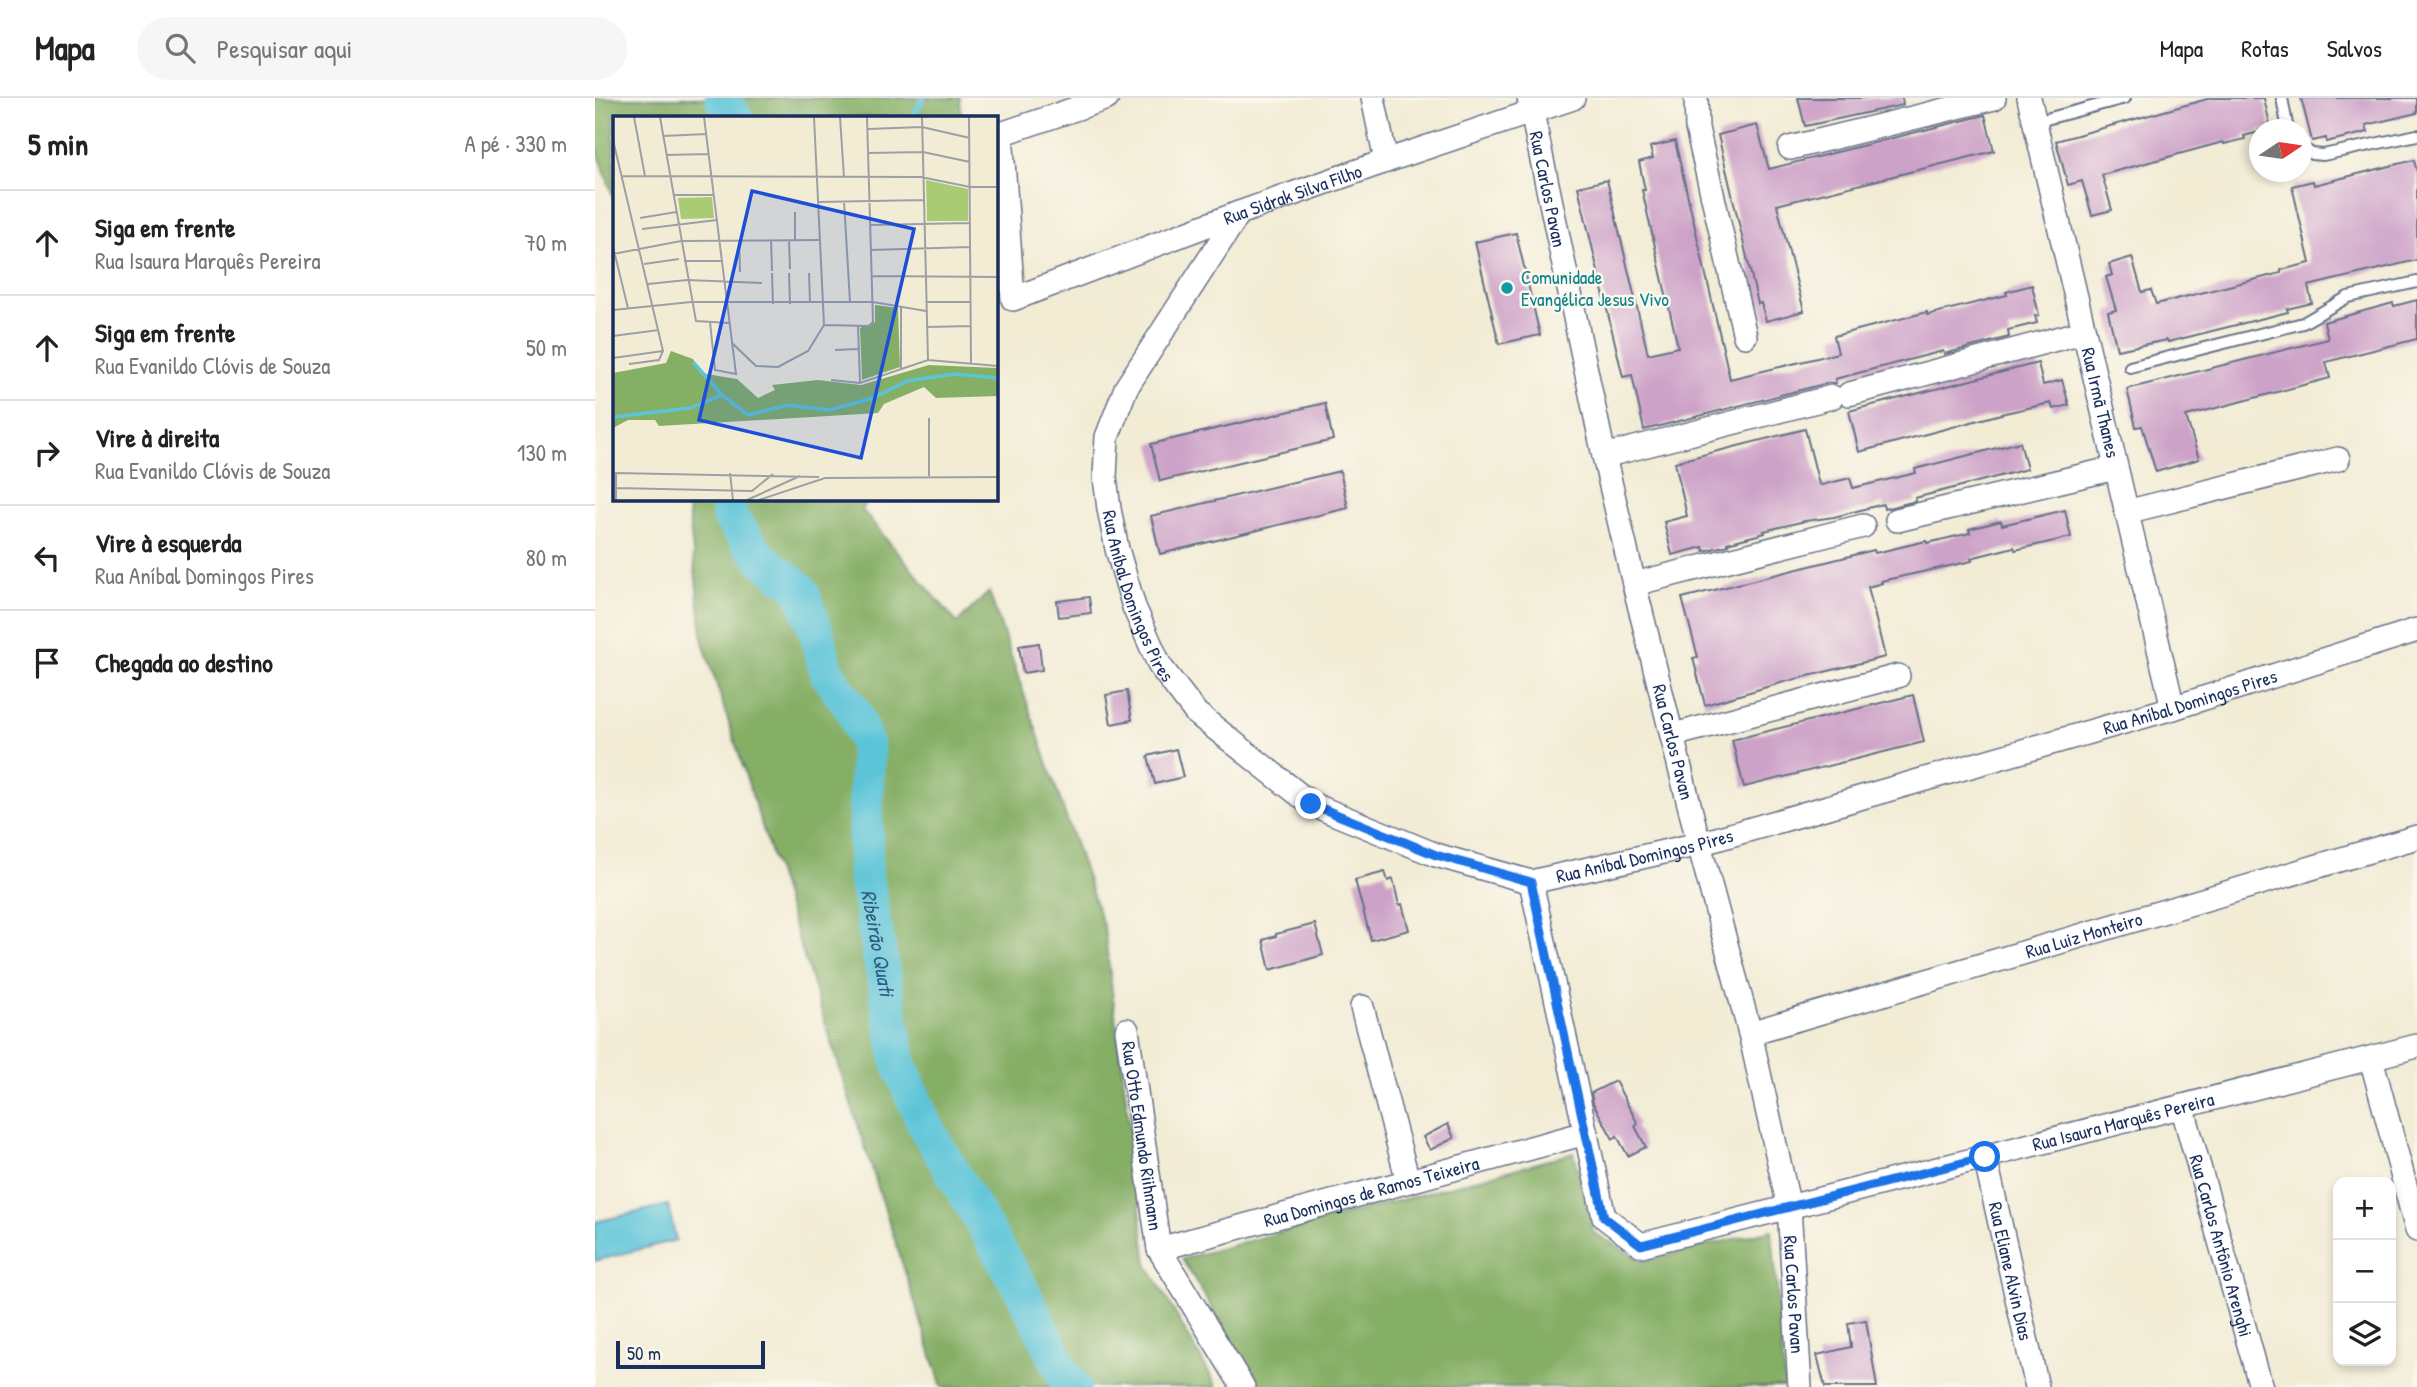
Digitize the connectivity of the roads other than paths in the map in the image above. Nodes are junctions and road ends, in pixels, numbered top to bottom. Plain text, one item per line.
1 (1107, 98) edge
2 (1373, 98) edge
3 (1573, 98) edge
4 (1696, 98) edge
5 (1994, 98) edge
6 (2029, 98) edge
7 (2125, 98) edge
8 (2282, 98) edge
9 (1530, 105) edge
10 (2286, 119) edge
11 (2035, 122) junction
12 (2417, 135) edge
13 (1790, 148) dead end
14 (2312, 154) edge
15 (1385, 160) junction
16 (1240, 213) junction
17 (2417, 282) edge
18 (2083, 332) junction
19 (1745, 336) dead end
20 (2130, 367) dead end
21 (1604, 456) junction
22 (2338, 459) dead end
23 (2115, 468) junction
24 (2126, 512) junction
25 (1897, 520) dead end
26 (1863, 526) dead end
27 (1634, 584) junction
28 (2417, 630) edge
29 (1898, 676) dead end
30 (2173, 708) junction
31 (1673, 735) junction
32 (2417, 837) edge
33 (1699, 844) junction
34 (1531, 882) junction
35 (1361, 1007) dead end
36 (1127, 1030) dead end
37 (1751, 1033) junction
38 (2417, 1046) edge
39 (2371, 1058) junction
40 (2182, 1106) junction
41 (1586, 1133) junction
42 (1985, 1157) junction
43 (1408, 1181) junction
44 (1789, 1207) junction
45 (2417, 1230) edge
46 (1159, 1249) junction
47 (1243, 1387) edge
48 (1800, 1387) edge
49 (2037, 1387) edge
50 (2261, 1387) edge

1 - 16 street, Rua Sidrak Silva Filho
2 - 15 street
3 - 9 street, Rua Sidrak Silva Filho
4 - 19 street
5 - 13 street
6 - 11 street, Rua Irmã Thanes
7 - 11 lane
8 - 10 lane
9 - 15 street, Rua Sidrak Silva Filho
9 - 21 street, Rua Carlos Pavan
11 - 18 street, Rua Irmã Thanes
12 - 14 lane
15 - 16 street, Rua Sidrak Silva Filho
16 - 34 street, Rua Aníbal Domingos Pires
17 - 20 lane
18 - 21 street
18 - 23 street, Rua Irmã Thanes
21 - 27 street, Rua Carlos Pavan
22 - 24 street
23 - 24 street, Rua Irmã Thanes
23 - 25 street
24 - 30 street, Rua Irmã Thanes
26 - 27 street
27 - 31 street, Rua Carlos Pavan
28 - 30 street, Rua Aníbal Domingos Pires
29 - 31 street
30 - 33 street, Rua Aníbal Domingos Pires
31 - 33 street, Rua Carlos Pavan
32 - 37 street, Rua Luiz Monteiro
33 - 34 street, Rua Aníbal Domingos Pires
33 - 37 street, Rua Carlos Pavan
34 - 41 street
35 - 43 street
36 - 46 street, Rua Otto Edmundo Riihmann
37 - 44 street, Rua Carlos Pavan
38 - 39 street, Rua Isaura Marquês Pereira
39 - 40 street, Rua Isaura Marquês Pereira
39 - 45 street
40 - 42 street, Rua Isaura Marquês Pereira
40 - 50 street, Rua Carlos Antônio Arenghi
41 - 43 street, Rua Domingos de Ramos Teixeira
41 - 44 street, Rua Isaura Marquês Pereira
42 - 44 street, Rua Isaura Marquês Pereira
42 - 49 street, Rua Eliane Alvin Dias
43 - 46 street, Rua Domingos de Ramos Teixeira
44 - 48 street, Rua Carlos Pavan
46 - 47 street, Rua Otto Edmundo Riihmann

